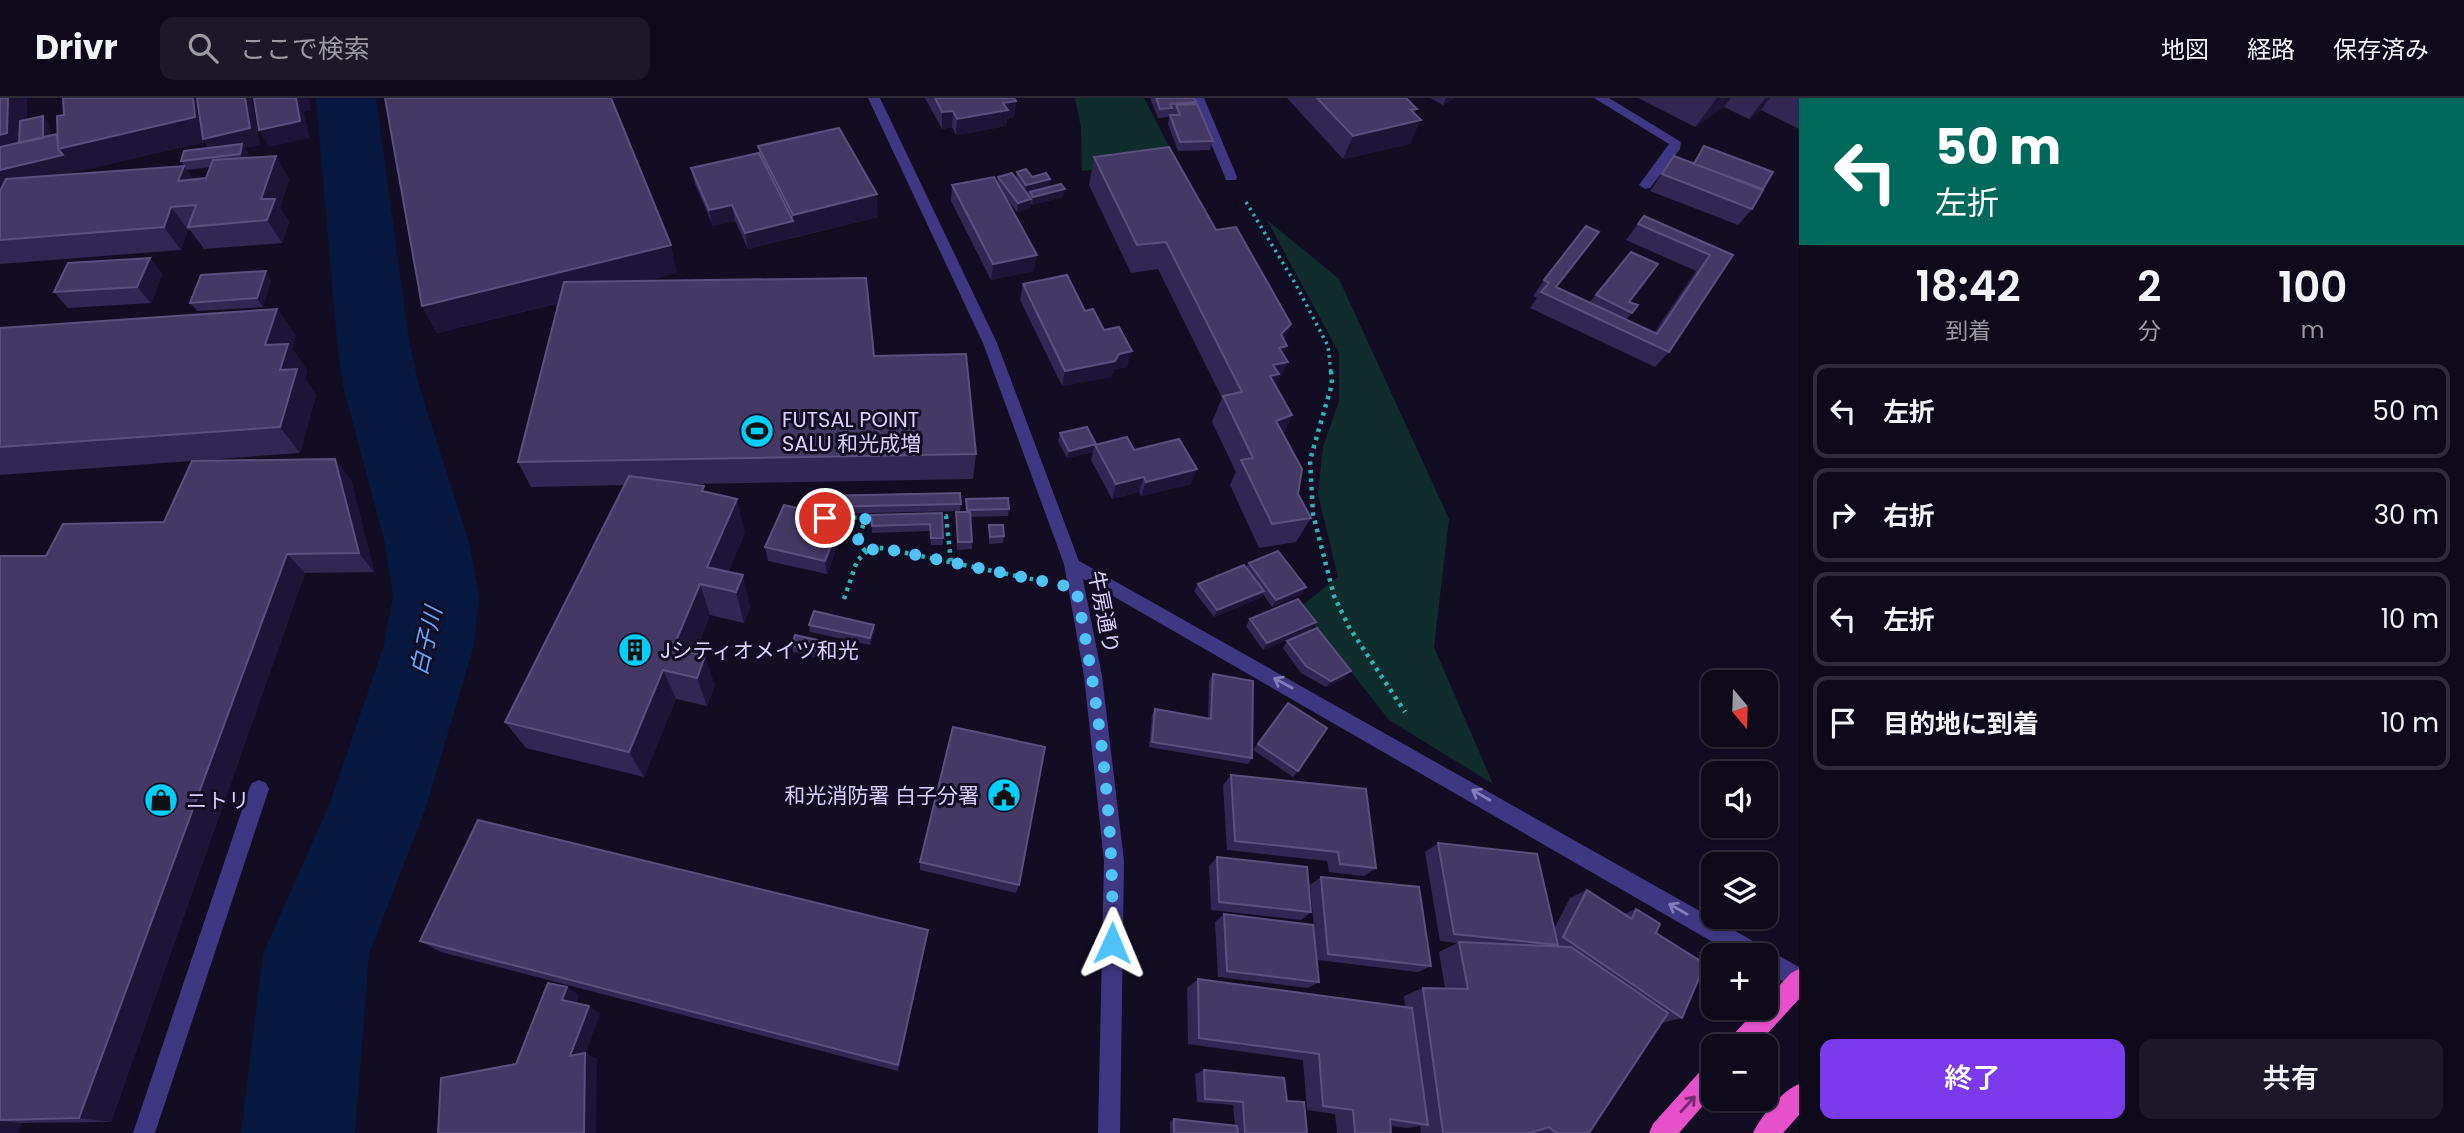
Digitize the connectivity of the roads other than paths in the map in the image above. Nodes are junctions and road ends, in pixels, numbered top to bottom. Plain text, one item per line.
1 (874, 98) edge
2 (1198, 98) edge
3 (1600, 98) edge
4 (1231, 177) road end
5 (1645, 185) dead end
6 (1072, 564) junction
7 (258, 789) dead end
8 (1735, 943) edge
9 (1778, 967) edge
10 (1799, 980) edge
11 (1751, 1034) edge
12 (1701, 1089) edge
13 (1799, 1096) edge
14 (144, 1133) edge
15 (1109, 1133) edge
16 (1662, 1133) edge
17 (1766, 1133) edge

1 - 6 street, 牛房通り
2 - 4 street
3 - 5 street
8 -> 6 street
6 - 15 street, 牛房通り
7 - 14 street
9 - 10 street
10 - 11 highway
16 -> 12 highway
13 - 17 highway

